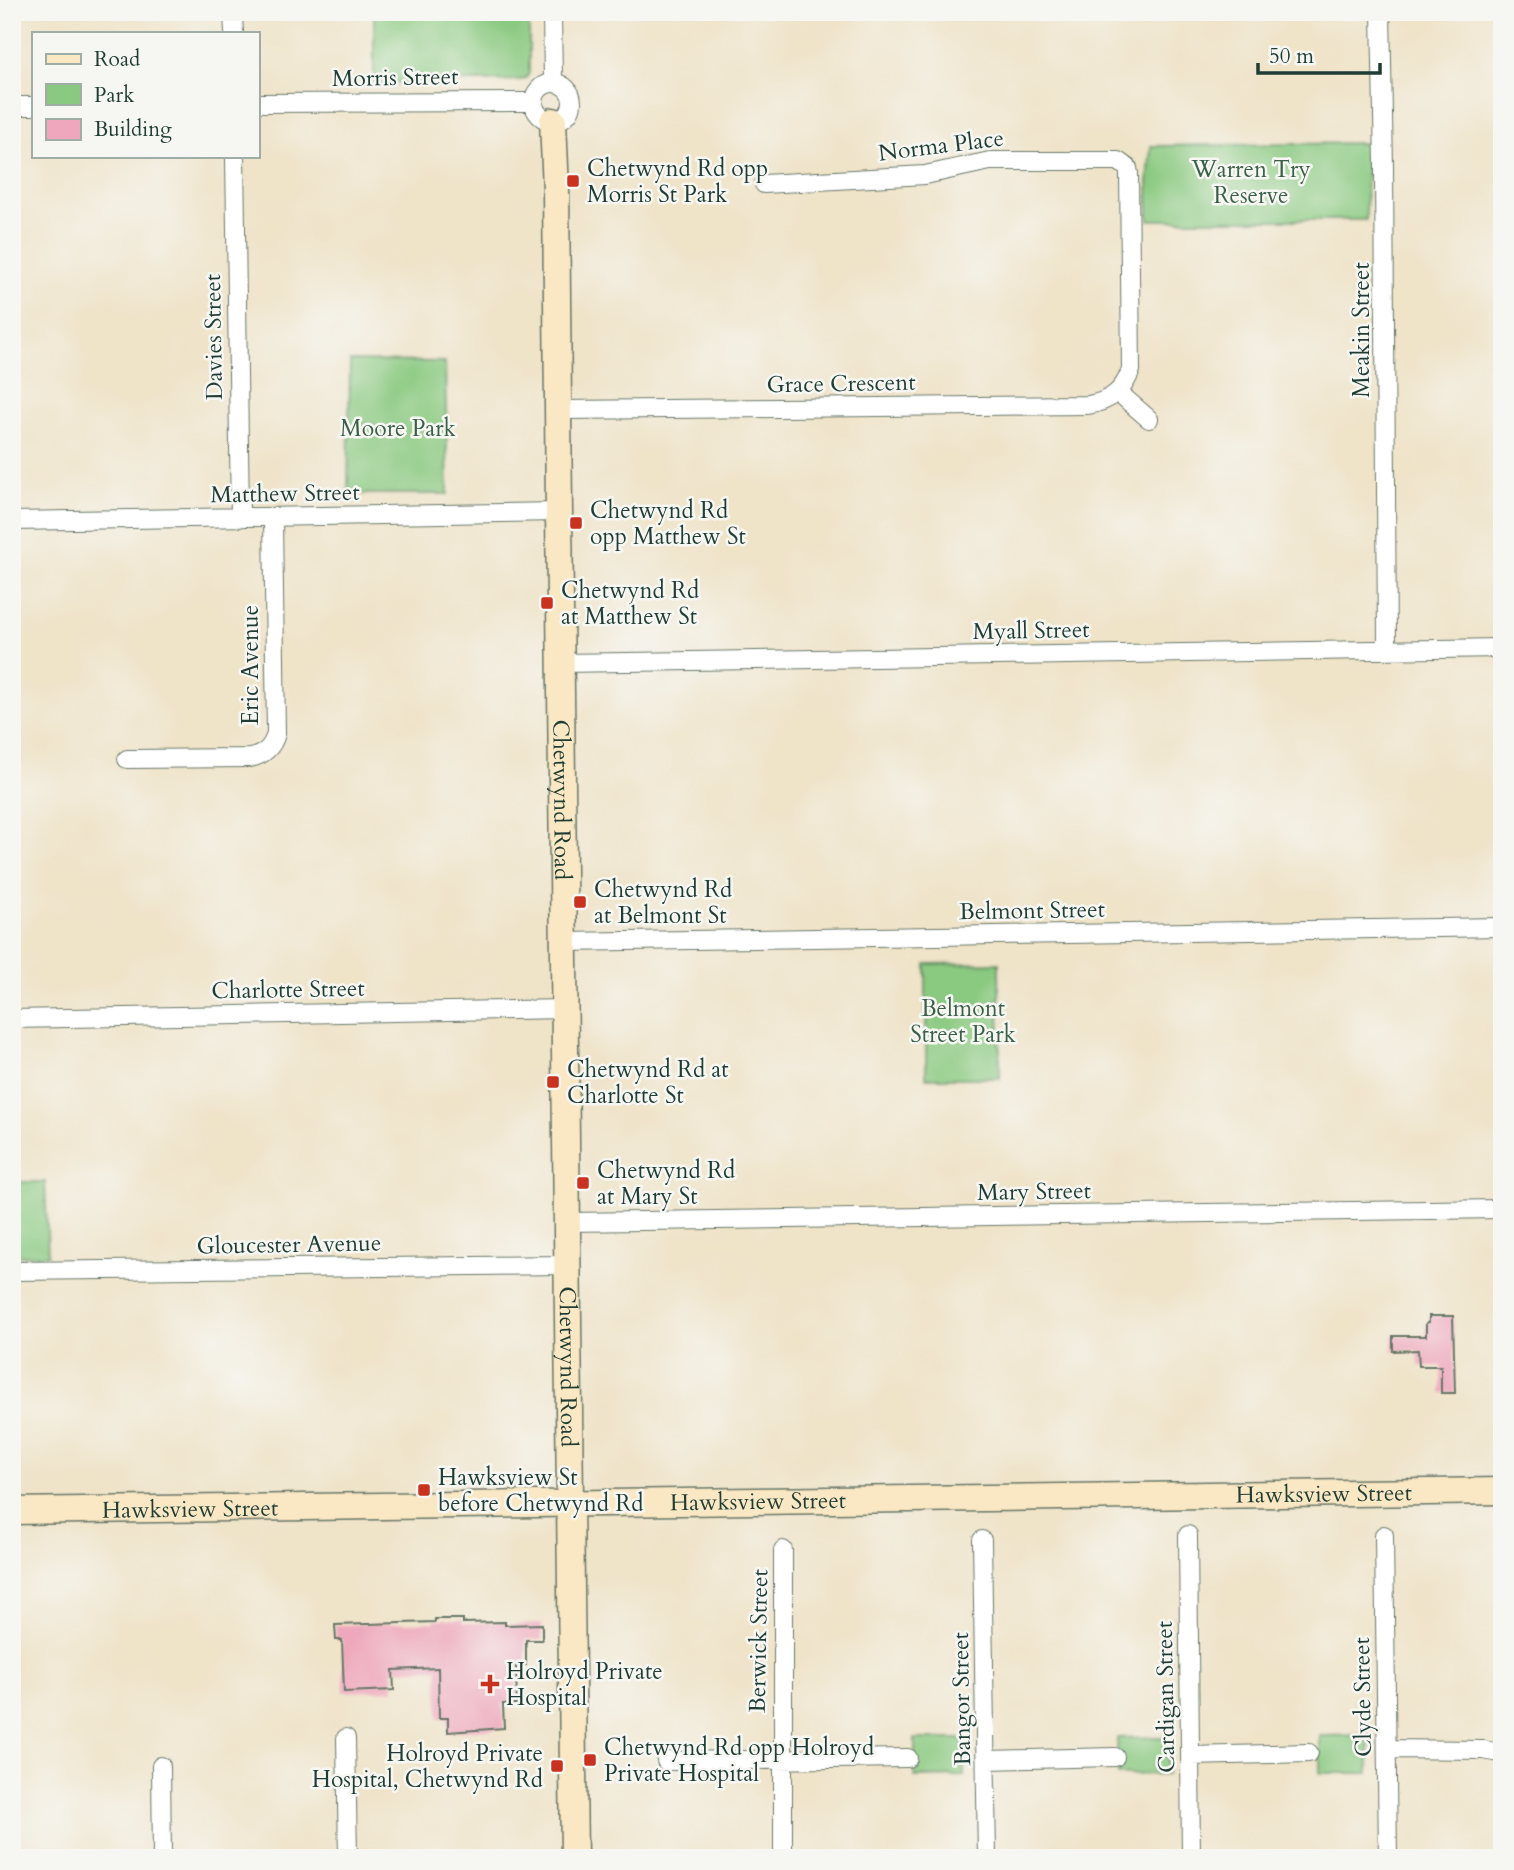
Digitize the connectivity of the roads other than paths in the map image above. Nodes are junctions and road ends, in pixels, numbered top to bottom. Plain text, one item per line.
1 (233, 12) edge
2 (552, 12) edge
3 (1381, 12) edge
4 (234, 32) edge
5 (553, 82) junction
6 (533, 102) junction
7 (259, 103) edge
8 (12, 106) edge
9 (32, 106) edge
10 (553, 121) junction
11 (235, 158) edge
12 (764, 184) dead end
13 (1119, 393) junction
14 (560, 410) junction
15 (1149, 419) dead end
16 (559, 512) junction
17 (240, 518) junction
18 (273, 518) junction
19 (12, 522) edge
20 (1387, 648) junction
21 (1502, 648) edge
22 (561, 663) junction
23 (127, 759) dead end
24 (1502, 927) edge
25 (563, 942) junction
26 (565, 1009) junction
27 (12, 1019) edge
28 (1502, 1209) edge
29 (567, 1222) junction
30 (567, 1265) junction
31 (12, 1271) edge
32 (1502, 1491) edge
33 (570, 1504) junction
34 (12, 1511) edge
35 (1188, 1535) dead end
36 (1384, 1535) dead end
37 (982, 1540) dead end
38 (783, 1550) dead end
39 (346, 1738) dead end
40 (1387, 1749) junction
41 (1495, 1752) dead end
42 (1309, 1753) dead end
43 (1190, 1756) junction
44 (1115, 1757) dead end
45 (908, 1758) dead end
46 (782, 1759) junction
47 (987, 1760) junction
48 (666, 1761) dead end
49 (161, 1766) dead end
50 (162, 1858) edge
51 (348, 1858) edge
52 (574, 1858) edge
53 (783, 1858) edge
54 (987, 1858) edge
55 (1191, 1858) edge
56 (1388, 1858) edge

1 - 4 street
2 - 5 street
3 - 20 street, Meakin Street
5 - 6 street
5 - 10 street
6 - 7 street, Morris Street
6 - 10 street
8 - 9 street
10 - 14 street, Chetwynd Road
11 - 17 street, Davies Street
12 - 13 street, Norma Place
13 - 14 street, Grace Crescent
13 - 15 street
14 - 16 street, Chetwynd Road
16 - 18 street, Matthew Street
16 - 22 street, Chetwynd Road
17 - 18 street, Matthew Street
17 - 19 street, Matthew Street
18 - 23 street, Eric Avenue
20 - 21 street, Myall Street
20 - 22 street, Myall Street
22 - 25 street, Chetwynd Road
24 - 25 street, Belmont Street
25 - 26 street, Chetwynd Road
26 - 27 street, Charlotte Street
26 - 29 street, Chetwynd Road
28 - 29 street, Mary Street
29 - 30 street, Chetwynd Road
30 - 31 street, Gloucester Avenue
30 - 33 street, Chetwynd Road
32 - 33 street, Hawksview Street
33 - 34 street, Hawksview Street
33 - 52 street, Chetwynd Road
35 - 43 street, Cardigan Street
36 - 40 street, Clyde Street
37 - 47 street, Bangor Street
38 - 46 street, Berwick Street
39 - 51 street
40 - 41 street
40 - 56 street, Clyde Street
42 - 43 street
43 - 55 street, Cardigan Street
44 - 47 street
45 - 46 street
46 - 48 street
46 - 53 street, Berwick Street
47 - 54 street, Bangor Street
49 - 50 street

